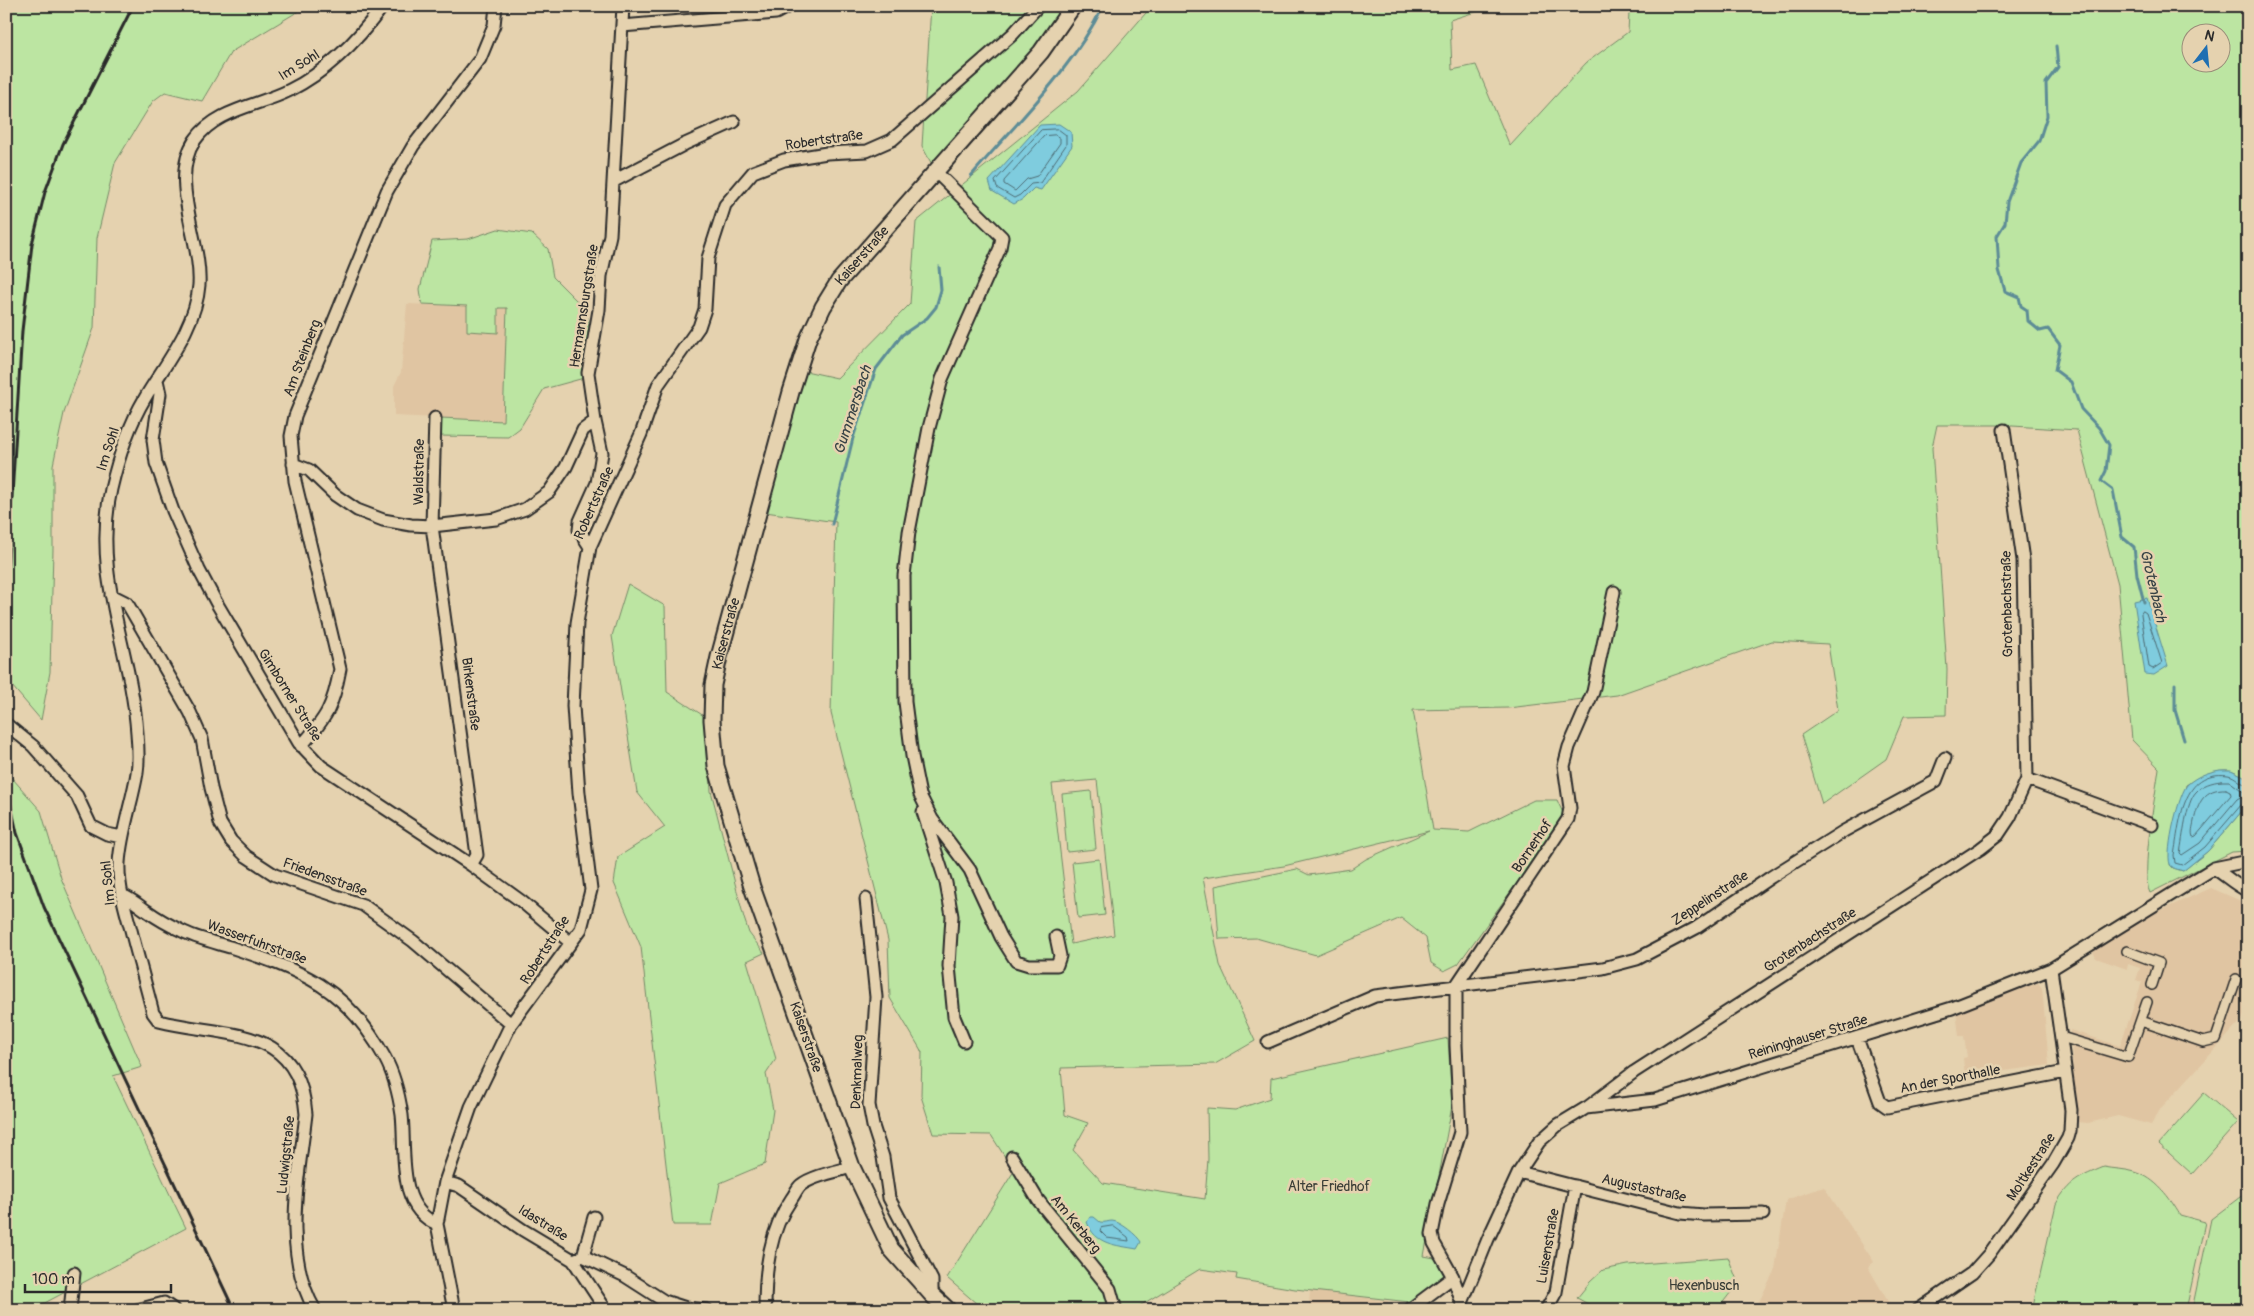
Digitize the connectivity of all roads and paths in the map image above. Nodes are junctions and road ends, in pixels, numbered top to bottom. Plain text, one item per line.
1 (383, 6) edge
2 (496, 6) edge
3 (623, 6) edge
4 (789, 6) edge
5 (1038, 6) edge
6 (1073, 6) edge
7 (622, 26) junction
8 (734, 122) dead end
9 (936, 172) junction
10 (614, 181) junction
11 (157, 380) junction
12 (435, 418) dead end
13 (595, 421) junction
14 (2004, 430) dead end
15 (294, 464) junction
16 (432, 526) junction
17 (590, 548) junction
18 (1614, 592) dead end
19 (111, 595) junction
20 (6, 724) edge
21 (301, 746) junction
22 (1945, 758) dead end
23 (2027, 779) junction
24 (920, 794) junction
25 (2152, 825) dead end
26 (122, 837) junction
27 (2248, 861) edge
28 (471, 864) junction
29 (2214, 868) junction
30 (2248, 891) edge
31 (122, 895) junction
32 (866, 899) dead end
33 (1056, 937) dead end
34 (571, 943) junction
35 (2127, 951) dead end
36 (2051, 968) junction
37 (2236, 979) dead end
38 (2152, 985) dead end
39 (1456, 986) junction
40 (2147, 1002) dead end
41 (153, 1013) joint
42 (2140, 1021) junction
43 (511, 1024) junction
44 (2060, 1037) junction
45 (1857, 1038) junction
46 (964, 1041) dead end
47 (1268, 1042) dead end
48 (2065, 1072) junction
49 (1586, 1108) junction
50 (1012, 1157) dead end
51 (852, 1167) junction
52 (1519, 1172) junction
53 (446, 1182) junction
54 (1574, 1186) junction
55 (1763, 1214) dead end
56 (594, 1217) dead end
57 (437, 1224) junction
58 (578, 1258) junction
59 (74, 1273) dead end
60 (1453, 1277) junction
61 (932, 1295) junction
62 (1463, 1306) edge
63 (173, 1309) edge
64 (70, 1310) edge
65 (137, 1310) edge
66 (315, 1310) edge
67 (454, 1310) edge
68 (606, 1310) edge
69 (707, 1310) edge
70 (766, 1310) edge
71 (948, 1310) edge
72 (1116, 1310) edge
73 (1409, 1310) edge
74 (1546, 1310) edge
75 (1918, 1310) edge

1 - 11 street, Im Sohl
2 - 15 street, Am Steinberg
3 - 7 street, Hermannsburgstraße
4 - 7 street
5 - 17 street, Robertstraße
6 - 9 street, Kaiserstraße
7 - 10 street, Hermannsburgstraße
8 - 10 street
9 - 24 street
9 - 51 street, Kaiserstraße
10 - 13 street, Hermannsburgstraße
11 - 19 street, Im Sohl
11 - 21 street, Gimborner Straße
12 - 16 street, Waldstraße
13 - 16 street, Waldstraße
13 - 17 street, Hermannsburgstraße
14 - 23 street, Grotenbachstraße
15 - 16 street, Waldstraße
15 - 21 street, Am Steinberg
16 - 28 street, Birkenstraße
17 - 34 street, Robertstraße
18 - 39 street, Bornerhof
19 - 26 street, Im Sohl
19 - 43 street, Friedensstraße
20 - 26 street
21 - 28 street, Gimborner Straße
22 - 39 street, Zeppelinstraße
23 - 25 street
23 - 49 street, Grotenbachstraße
24 - 33 street
24 - 46 street
26 - 31 street, Im Sohl
27 - 29 street, Reininghauser Straße
28 - 34 street, Gimborner Straße
29 - 30 street
29 - 36 street, Reininghauser Straße
31 - 41 street, Im Sohl
31 - 57 street, Wasserfuhrstraße
32 - 61 street, Denkmalweg
34 - 43 street, Robertstraße
35 - 38 street
36 - 44 street, Moltkestraße
36 - 45 street, Reininghauser Straße
37 - 42 street
39 - 47 street
39 - 60 street
40 - 42 street
41 - 66 street, Ludwigstraße
42 - 44 street
43 - 53 street, Robertstraße
44 - 48 street, Moltkestraße
45 - 48 street, An der Sporthalle
45 - 49 street, Reininghauser Straße
48 - 75 street, Moltkestraße
49 - 52 street, Reininghauser Straße
50 - 72 street, Am Kerberg
51 - 61 street, Kaiserstraße
51 - 70 street
52 - 54 street, Augustastraße
52 - 62 street, Reininghauser Straße
53 - 57 street, Robertstraße
53 - 58 street, Idastraße
54 - 55 street, Augustastraße
54 - 74 street, Luisenstraße
56 - 58 street
57 - 67 street
58 - 68 street, Idastraße
58 - 69 street
59 - 64 street
60 - 62 street
60 - 73 street
61 - 71 street, Kaiserstraße
63 - 65 street

